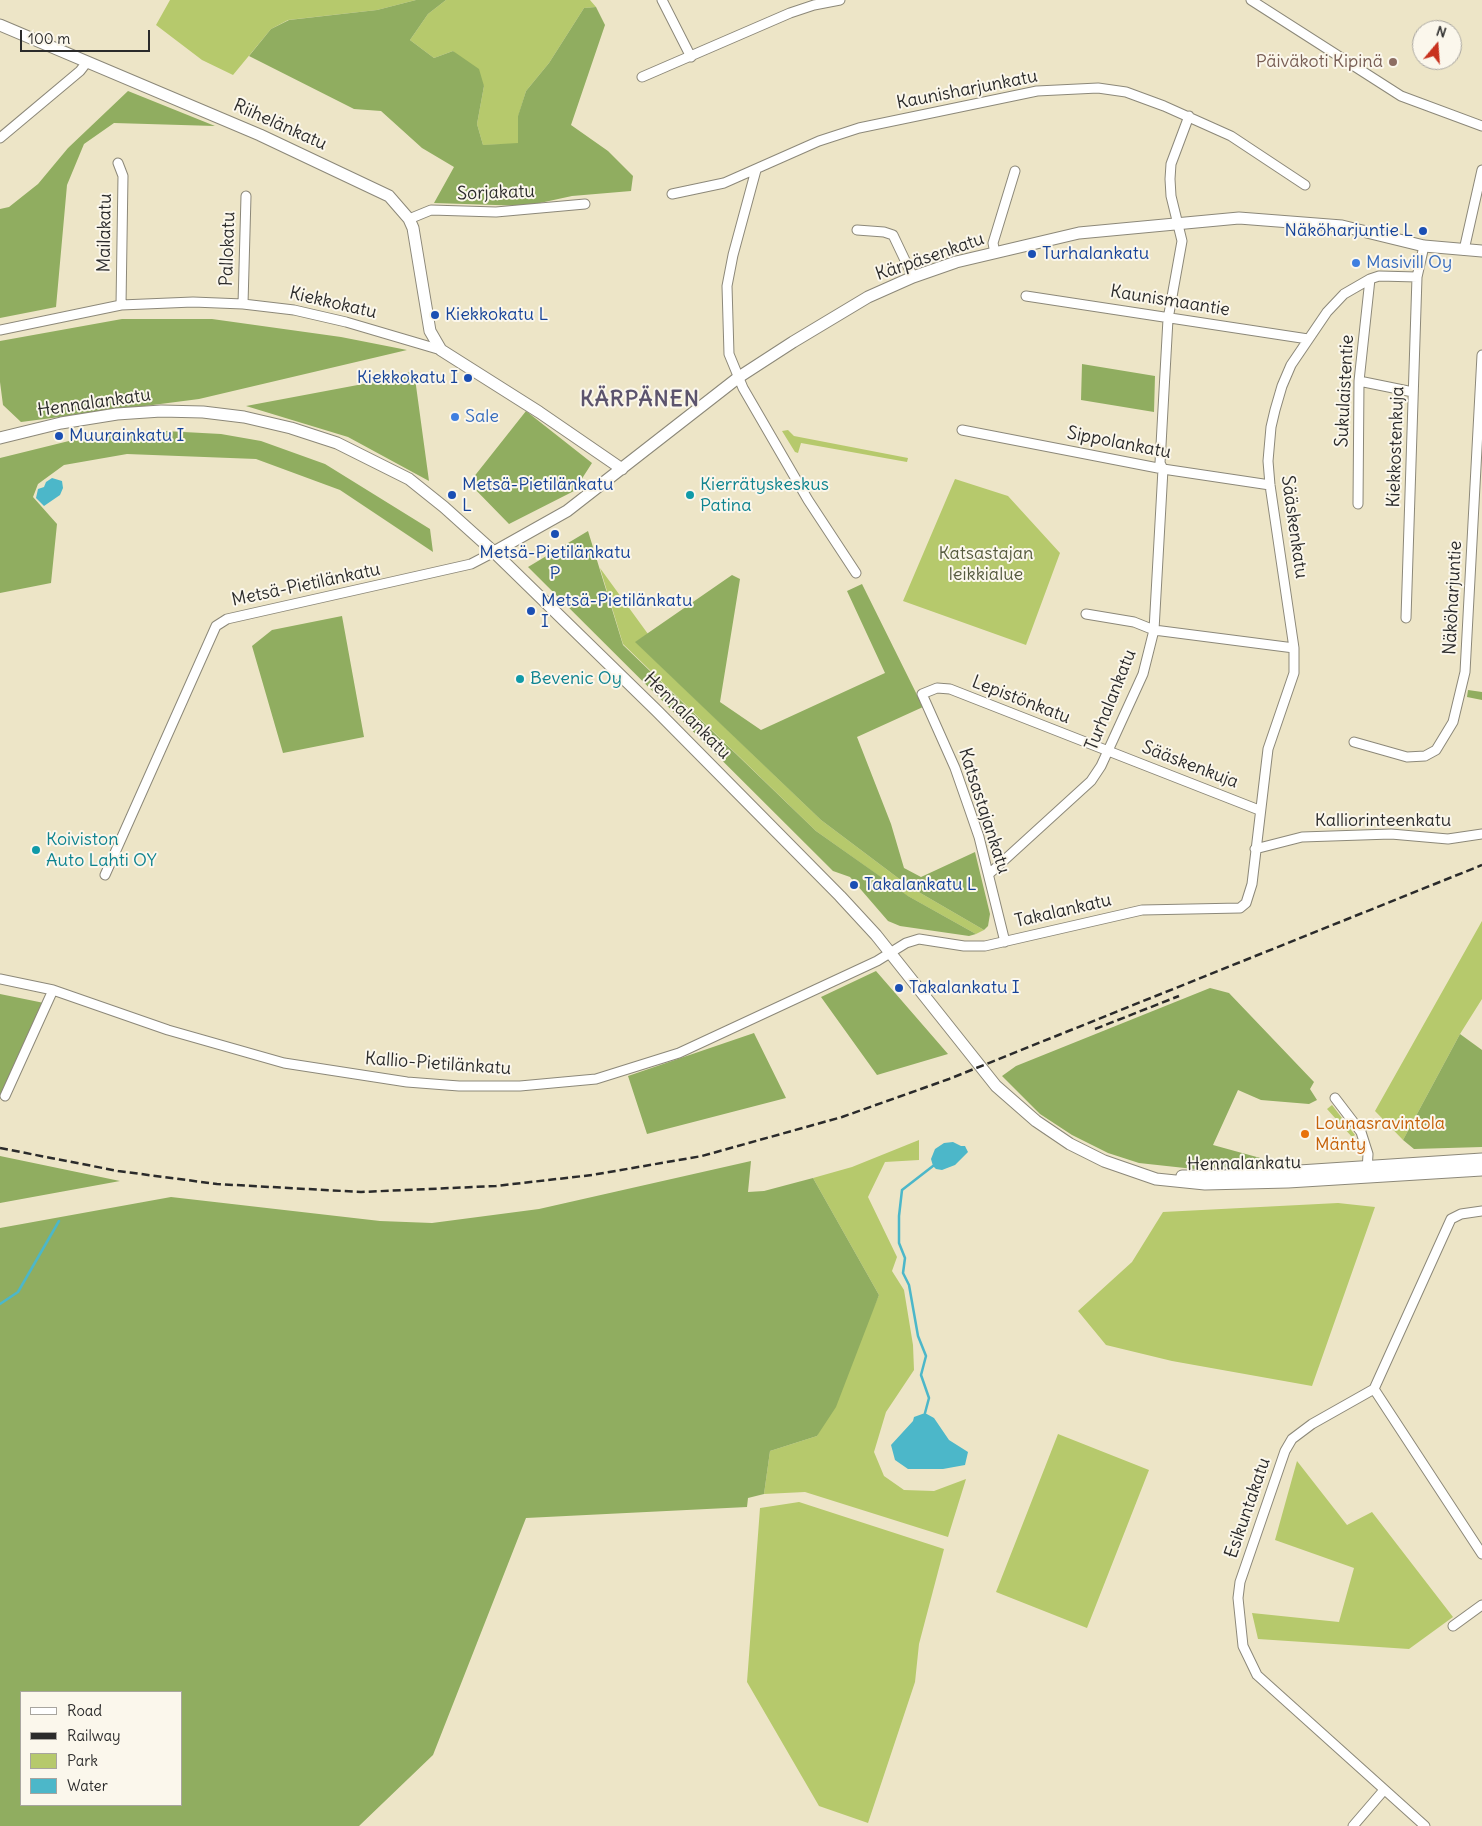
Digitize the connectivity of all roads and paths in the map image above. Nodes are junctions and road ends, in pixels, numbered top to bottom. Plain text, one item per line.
1 (662, 0) edge
2 (840, 0) edge
3 (1251, 0) edge
4 (0, 25) edge
5 (691, 58) junction
6 (87, 62) junction
7 (642, 77) dead end
8 (1189, 116) junction
9 (1482, 126) edge
10 (0, 138) edge
11 (118, 163) dead end
12 (756, 170) junction
13 (1482, 170) edge
14 (1015, 171) dead end
15 (1306, 185) dead end
16 (672, 194) dead end
17 (246, 196) dead end
18 (585, 204) dead end
19 (409, 219) junction
20 (1177, 223) junction
21 (857, 230) dead end
22 (1424, 246) junction
23 (1464, 250) junction
24 (1482, 251) edge
25 (995, 252) junction
26 (913, 277) junction
27 (1417, 277) junction
28 (1370, 279) junction
29 (1026, 296) dead end
30 (243, 304) junction
31 (121, 305) junction
32 (1168, 319) junction
33 (0, 330) edge
34 (1308, 339) junction
35 (441, 350) junction
36 (1482, 355) edge
37 (739, 377) junction
38 (1359, 381) junction
39 (1413, 392) junction
40 (962, 430) dead end
41 (0, 438) edge
42 (1163, 468) junction
43 (622, 470) junction
44 (1270, 485) junction
45 (1358, 504) dead end
46 (494, 552) junction
47 (856, 573) dead end
48 (1086, 614) dead end
49 (1406, 618) dead end
50 (1154, 630) junction
51 (1294, 648) junction
52 (922, 694) joint
53 (1354, 742) dead end
54 (1108, 751) junction
55 (1259, 810) junction
56 (1482, 834) edge
57 (1255, 849) junction
58 (989, 874) junction
59 (105, 875) dead end
60 (1246, 903) joint
61 (1005, 942) junction
62 (890, 953) junction
63 (0, 978) edge
64 (53, 990) junction
65 (5, 1096) dead end
66 (1334, 1098) dead end
67 (1482, 1159) edge
68 (1482, 1170) edge
69 (1367, 1171) junction
70 (1482, 1211) edge
71 (1374, 1389) junction
72 (1482, 1554) edge
73 (1482, 1605) edge
74 (1453, 1626) dead end
75 (1384, 1790) junction
76 (1353, 1826) edge
77 (1425, 1826) edge

1 - 5 street
2 - 5 street
3 - 9 street
4 - 6 street, Riihelänkatu
5 - 7 street
6 - 10 street
6 - 19 street, Riihelänkatu
8 - 12 street, Kaunisharjunkatu
8 - 15 street, Kaunisharjunkatu
8 - 20 street
11 - 31 street, Mailakatu
12 - 16 street, Kaunisharjunkatu
12 - 37 street
13 - 23 street
14 - 25 street
17 - 30 street, Pallokatu
18 - 19 street, Sorjakatu
19 - 35 street, Riihelänkatu
20 - 22 street, Kärpäsenkatu
20 - 25 street, Kärpäsenkatu
20 - 32 street, Turhalankatu
21 - 26 street
22 - 23 street, Kärpäsenkatu
22 - 27 street, Kiekkostenkuja
23 - 24 street, Kärpäsenkatu
25 - 26 street, Kärpäsenkatu
26 - 37 street, Kärpäsenkatu
27 - 28 street
27 - 39 street, Kiekkostenkuja
28 - 34 street, Sääskenkatu
28 - 38 street, Sukulaistentie
29 - 32 street, Kaunismaantie
30 - 31 street, Kiekkokatu
30 - 35 street, Kiekkokatu
31 - 33 street, Kiekkokatu
32 - 34 street, Kaunismaantie
32 - 42 street, Turhalankatu
34 - 44 street, Sääskenkatu
35 - 43 street, Kiekkokatu
36 - 53 street, Näköharjuntie
37 - 43 street, Kärpäsenkatu
37 - 47 street
38 - 39 street
38 - 45 street, Sukulaistentie
39 - 49 street, Kiekkostenkuja
40 - 42 street, Sippolankatu
41 - 46 street, Hennalankatu
42 - 44 street, Sippolankatu
42 - 50 street, Turhalankatu
43 - 46 street, Kärpäsenkatu
44 - 51 street, Sääskenkatu
46 - 59 street, Metsä-Pietilänkatu
46 - 62 street, Hennalankatu
48 - 50 street
50 - 51 street
50 - 54 street, Turhalankatu
51 - 55 street, Sääskenkatu
52 - 54 street, Lepistönkatu
52 - 58 street, Katsastajankatu
54 - 55 street, Sääskenkuja
54 - 58 street, Turhalankatu
55 - 57 street, Sääskenkatu
56 - 57 street, Kalliorinteenkatu
57 - 60 street, Sääskenkatu
58 - 61 street, Katsastajankatu
60 - 61 street, Takalankatu
61 - 62 street, Takalankatu
62 - 64 street, Kallio-Pietilänkatu
62 - 69 street, Hennalankatu
63 - 64 street, Kallio-Pietilänkatu
64 - 65 street
66 - 69 street
67 - 69 street, Hennalankatu
68 - 69 street, Hennalankatu
70 - 71 street
71 - 72 street
71 - 75 street, Esikuntakatu
73 - 74 street
75 - 76 street
75 - 77 street, Esikuntakatu

